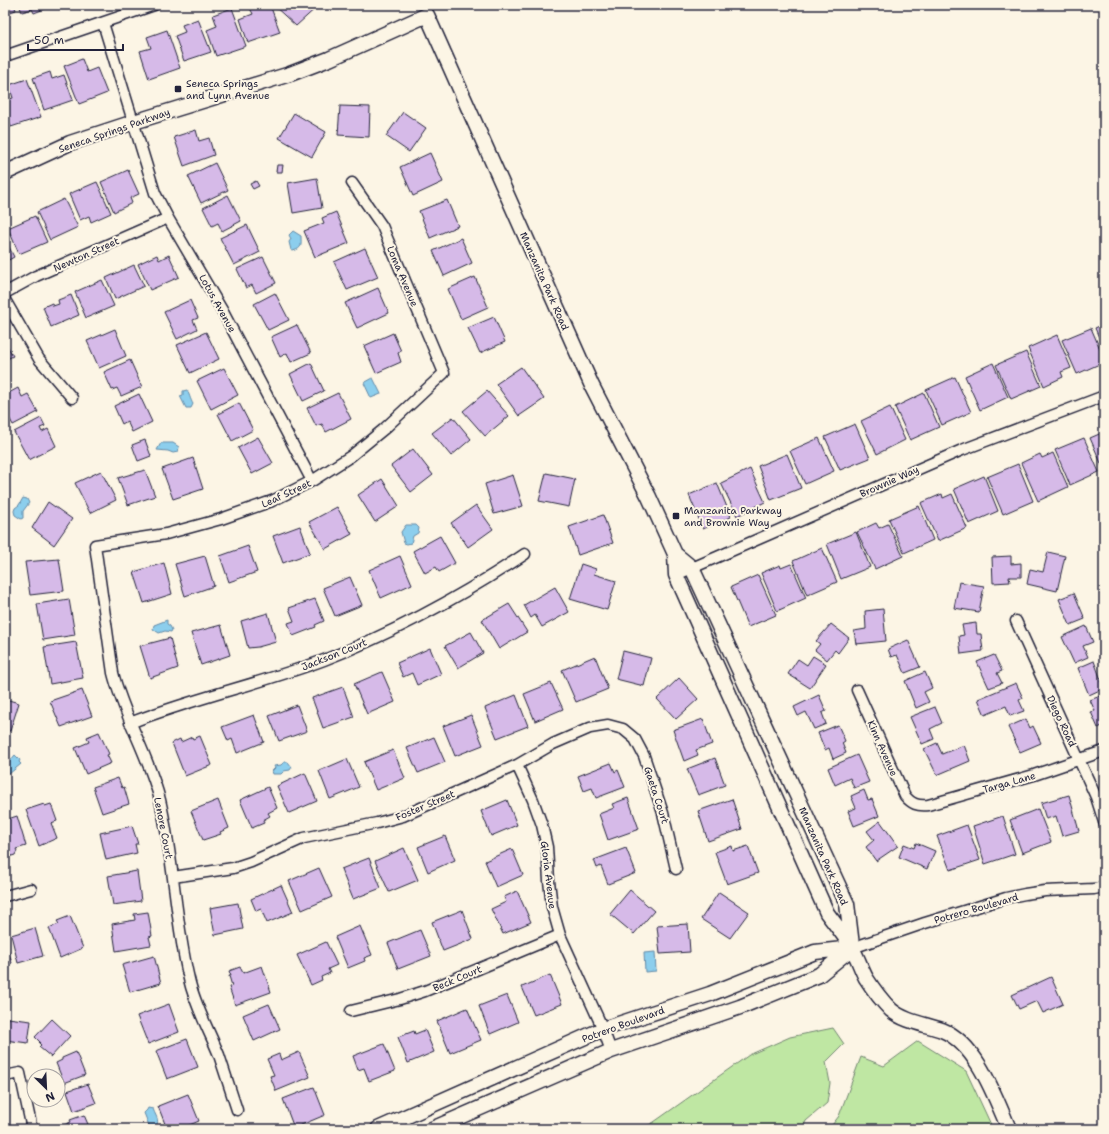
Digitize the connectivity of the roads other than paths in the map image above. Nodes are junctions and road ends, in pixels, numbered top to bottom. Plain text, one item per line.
1 (154, 5) edge
2 (425, 10) edge
3 (102, 23) junction
4 (5, 56) edge
5 (134, 122) junction
6 (5, 173) edge
7 (352, 183) dead end
8 (168, 218) junction
9 (5, 294) edge
10 (5, 300) edge
11 (444, 373) joint
12 (1104, 396) edge
13 (72, 398) dead end
14 (312, 481) junction
15 (95, 545) joint
16 (525, 554) dead end
17 (675, 554) junction
18 (692, 568) junction
19 (676, 575) junction
20 (1016, 621) dead end
21 (857, 690) dead end
22 (130, 723) junction
23 (623, 729) joint
24 (1104, 751) edge
25 (1079, 759) junction
26 (517, 764) junction
27 (912, 803) joint
28 (1104, 822) edge
29 (676, 869) dead end
30 (173, 877) junction
31 (1104, 887) edge
32 (31, 889) dead end
33 (5, 896) edge
34 (560, 935) junction
35 (852, 948) junction
36 (351, 1011) dead end
37 (603, 1029) junction
38 (611, 1051) junction
39 (5, 1076) edge
40 (237, 1110) dead end
41 (32, 1129) edge
42 (378, 1129) edge
43 (432, 1129) edge
44 (1009, 1129) edge

1 - 3 street
2 - 5 street, Seneca Springs Parkway
2 - 17 street, Manzanita Park Road
3 - 4 street
3 - 5 street, Lotus Avenue
5 - 6 street, Seneca Springs Parkway
5 - 8 street, Lotus Avenue
7 - 11 street, Loma Avenue
8 - 9 street, Newton Street
8 - 14 street, Lotus Avenue
10 - 13 street
11 - 14 street, Leaf Street
12 - 18 street, Brownie Way
14 - 15 street, Leaf Street
15 - 22 street, Lenore Court
16 - 22 street, Jackson Court
17 - 18 street, Manzanita Park Road
17 - 19 street, Manzanita Park Road
18 - 19 street, Brownie Way
18 - 35 street, Manzanita Park Road
19 - 35 street, Manzanita Park Road
20 - 25 street, Diego Road
21 - 27 street, Kinn Avenue
22 - 30 street, Lenore Court
23 - 26 street, Foster Street
23 - 29 street, Gaeta Court
24 - 25 street, Targa Lane
25 - 27 street, Targa Lane
25 - 28 street, Diego Road
26 - 30 street, Foster Street
26 - 34 street, Gloria Avenue
30 - 40 street, Lenore Court
31 - 35 street, Potrero Boulevard
32 - 33 street
34 - 36 street, Beck Court
34 - 37 street, Gloria Avenue
35 - 37 street, Potrero Boulevard
35 - 38 street, Potrero Boulevard
35 - 44 street
37 - 38 street, Gloria Avenue
37 - 42 street, Potrero Boulevard
38 - 43 street, Potrero Boulevard
39 - 41 street

